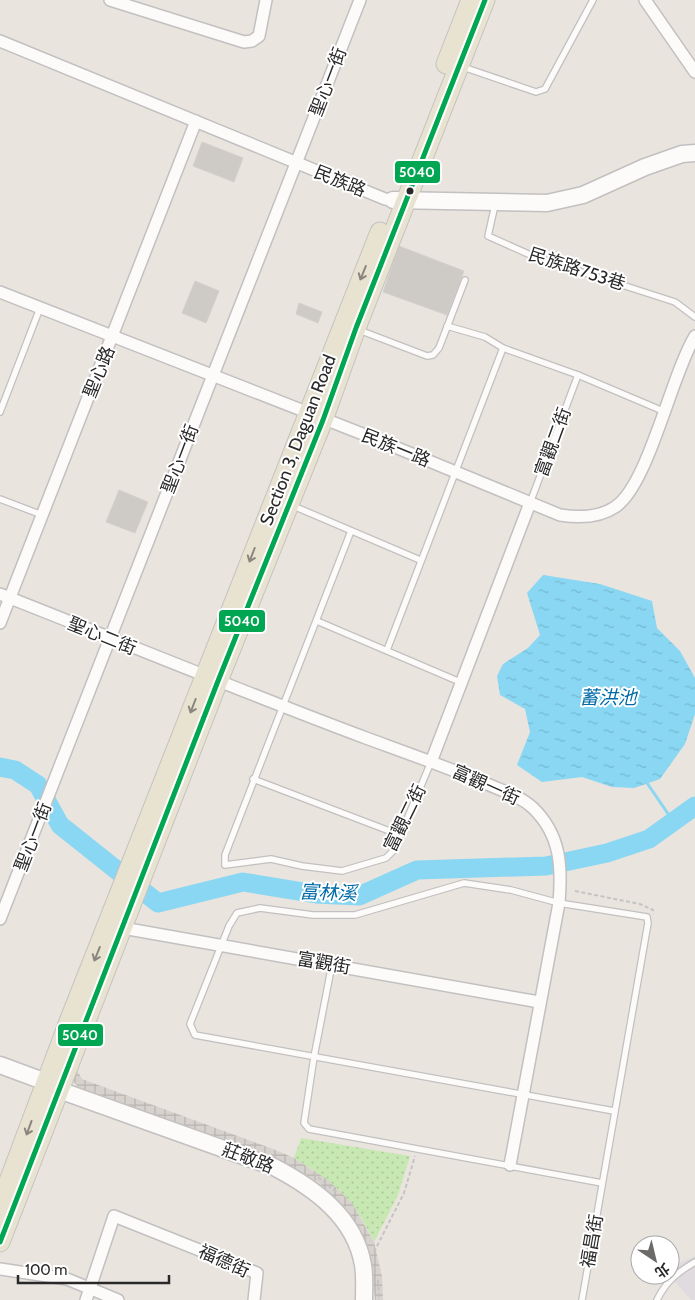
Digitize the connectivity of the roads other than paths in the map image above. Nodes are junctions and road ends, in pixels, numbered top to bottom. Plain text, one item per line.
1 (110, 0) edge
2 (266, 0) edge
3 (360, 0) edge
4 (471, 0) edge
5 (485, 0) edge
6 (593, 0) edge
7 (645, 0) edge
8 (0, 41) edge
9 (452, 65) junction
10 (695, 72) edge
11 (196, 121) junction
12 (695, 153) edge
13 (296, 163) junction
14 (399, 201) junction
15 (495, 203) junction
16 (465, 280) dead end
17 (0, 292) edge
18 (40, 308) junction
19 (695, 317) edge
20 (350, 325) junction
21 (447, 326) junction
22 (113, 336) junction
23 (695, 336) edge
24 (504, 348) junction
25 (213, 375) junction
26 (578, 375) junction
27 (0, 392) edge
28 (7, 395) junction
29 (663, 411) junction
30 (0, 412) edge
31 (315, 417) junction
32 (456, 472) junction
33 (0, 499) edge
34 (530, 503) junction
35 (288, 504) junction
36 (42, 514) junction
37 (351, 530) junction
38 (420, 560) junction
39 (5, 596) edge
40 (317, 621) junction
41 (0, 623) edge
42 (110, 639) junction
43 (387, 650) junction
44 (211, 679) junction
45 (460, 682) junction
46 (282, 706) junction
47 (431, 762) junction
48 (253, 779) junction
49 (400, 835) junction
50 (559, 903) junction
51 (0, 919) edge
52 (115, 927) junction
53 (221, 946) junction
54 (332, 964) junction
55 (539, 1002) junction
56 (314, 1057) junction
57 (0, 1065) edge
58 (53, 1086) junction
59 (523, 1094) junction
60 (614, 1111) junction
61 (510, 1165) junction
62 (602, 1183) junction
63 (0, 1205) edge
64 (0, 1242) edge
65 (695, 1262) edge
66 (0, 1269) edge
67 (90, 1287) junction
68 (86, 1300) edge
69 (118, 1300) edge
70 (254, 1300) edge
71 (364, 1300) edge
72 (582, 1300) edge
73 (657, 1300) edge

1 - 2 street
3 - 13 street, 聖心一街
4 - 9 main road, Section 3, Daguan Road
5 - 9 main road, Section 3, Daguan Road
6 - 9 lane
7 - 10 street
8 - 11 street, 民族路
9 - 14 main road, Section 3, Daguan Road
11 - 13 street, 民族路
11 - 22 street, 聖心路
12 - 15 street, 民族路
13 - 14 street, 民族路
13 - 25 street, 聖心一街
14 - 15 street, 民族路
14 - 20 main road, Section 3, Daguan Road
15 - 19 lane, 民族路753巷
16 - 21 lane
17 - 18 street, 民族一路
18 - 22 street, 民族一路
18 - 28 lane
20 - 21 lane
20 - 31 main road, Section 3, Daguan Road
21 - 24 lane
22 - 25 street, 民族一路
22 - 36 street, 聖心路
23 - 29 street, 民族一路
24 - 26 lane
24 - 32 lane
25 - 31 street, 民族一路
25 - 42 street, 聖心一街
26 - 29 lane
26 - 34 lane, 富觀二街
27 - 28 lane
28 - 30 lane
29 - 34 street, 民族一路
31 - 32 street, 民族一路
31 - 35 main road, Section 3, Daguan Road
31 -> 44 main road, Section 3, Daguan Road
32 - 34 street, 民族一路
32 - 38 lane
33 - 36 lane
34 - 45 street, 富觀二街
35 - 37 lane
35 - 44 main road, Section 3, Daguan Road
36 - 39 street, 聖心路
37 - 38 lane
37 - 40 lane, 富觀二街
38 - 43 lane
39 - 41 street, 聖心路
39 - 42 street, 聖心二街
40 - 43 lane
40 - 46 lane, 富觀二街
42 - 44 street, 聖心二街
42 - 51 street, 聖心一街
43 - 45 lane
44 - 46 street, 富觀一街
44 - 52 main road, Section 3, Daguan Road
45 - 47 street, 富觀二街
46 - 47 street, 富觀一街
46 - 48 lane, 富觀二街
47 - 49 lane, 富觀二街
47 - 50 street, 富觀一街
48 - 49 lane
48 - 49 lane, 富觀二街
50 - 53 lane
50 - 55 street, 富觀一街
50 - 60 lane, 福昌街
52 - 53 street, 富觀街
52 - 58 main road
53 - 54 street, 富觀街
53 - 56 lane
54 - 55 street, 富觀街
54 - 56 lane
55 - 59 street, 富觀一街
56 - 59 lane
56 - 61 lane
57 - 58 street, 莊敬路
58 -> 63 main road
58 - 64 main road
58 - 71 street, 莊敬路
59 - 60 lane
59 - 61 street, 富觀一街
60 - 62 lane, 福昌街
61 - 62 lane
62 - 72 lane, 福昌街
65 - 73 lane
66 - 67 street
67 - 68 street
67 - 69 street
67 - 70 street, 福德街

